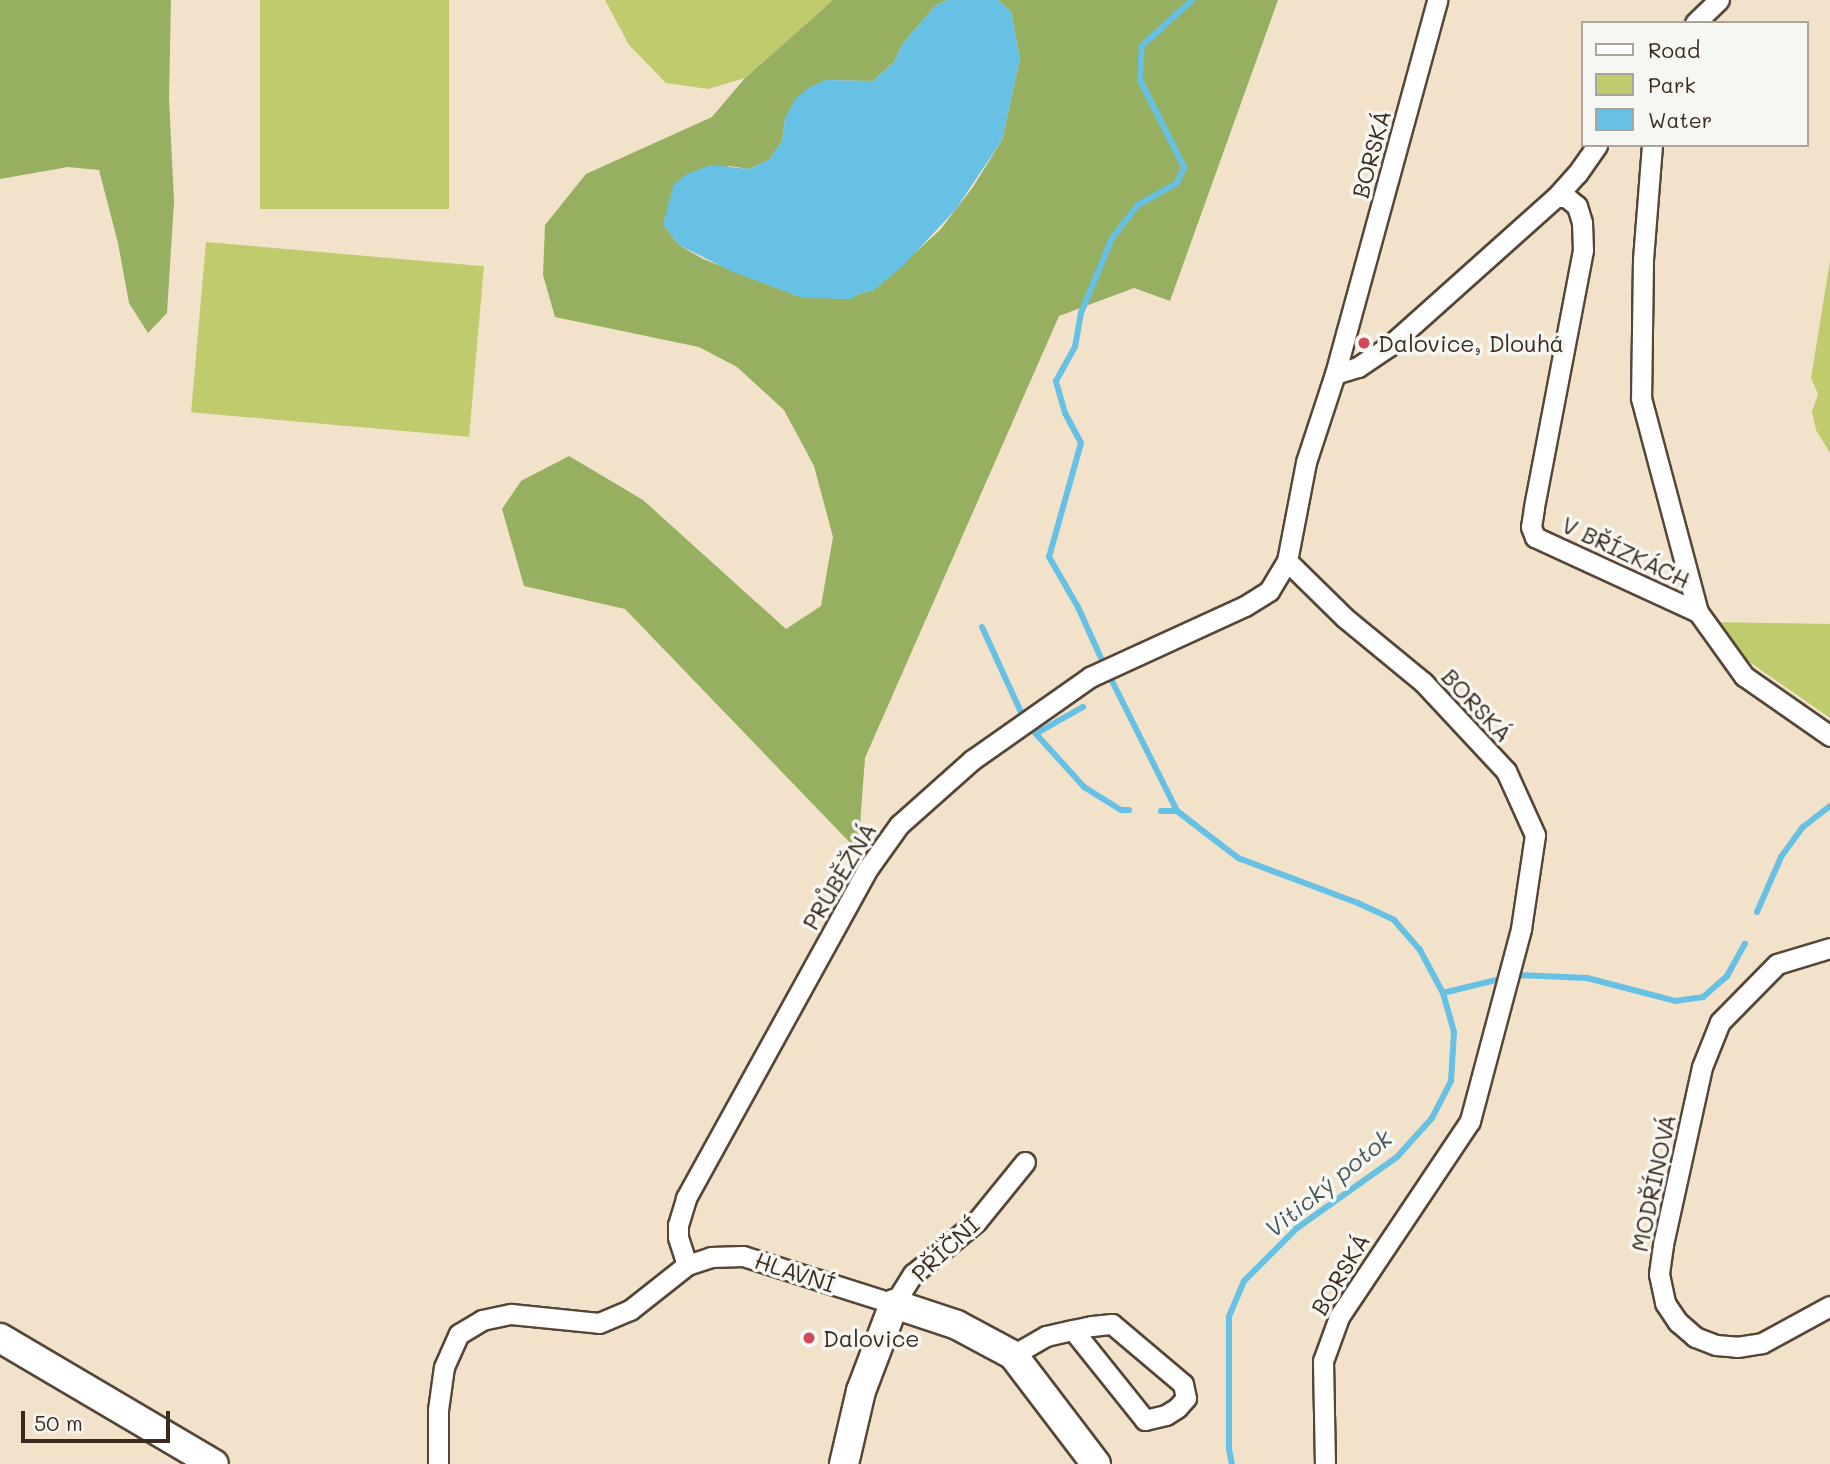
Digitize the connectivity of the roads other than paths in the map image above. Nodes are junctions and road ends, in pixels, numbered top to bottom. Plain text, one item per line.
1 (1437, 0) edge
2 (1719, 0) edge
3 (1697, 21) edge
4 (1595, 147) edge
5 (1652, 147) edge
6 (1556, 197) junction
7 (1335, 374) junction
8 (1286, 561) junction
9 (1698, 612) junction
10 (1830, 736) edge
11 (1830, 948) edge
12 (1025, 1162) dead end
13 (687, 1265) junction
14 (894, 1304) junction
15 (1830, 1306) edge
16 (1073, 1330) junction
17 (0, 1338) edge
18 (1013, 1355) junction
19 (214, 1464) edge
20 (438, 1464) edge
21 (844, 1464) edge
22 (1096, 1464) edge
23 (1325, 1464) edge

1 - 7 street, BORSKÁ
2 - 3 street
4 - 6 street
5 - 9 street
6 - 7 street
6 - 9 street, V BŘÍZKÁCH
7 - 8 street, BORSKÁ
8 - 13 street, PRŮBĚŽNÁ
8 - 23 street, BORSKÁ
9 - 10 street, V BŘÍZKÁCH
11 - 15 street, MODŘÍNOVÁ
12 - 14 street, PŘÍČNÍ
13 - 14 street, HLAVNÍ
13 - 20 street, HLAVNÍ
14 - 18 street, HLAVNÍ
14 - 21 street, PŘÍČNÍ
16 - 16 street
16 - 18 street
17 - 19 street
18 - 22 street, HLAVNÍ

